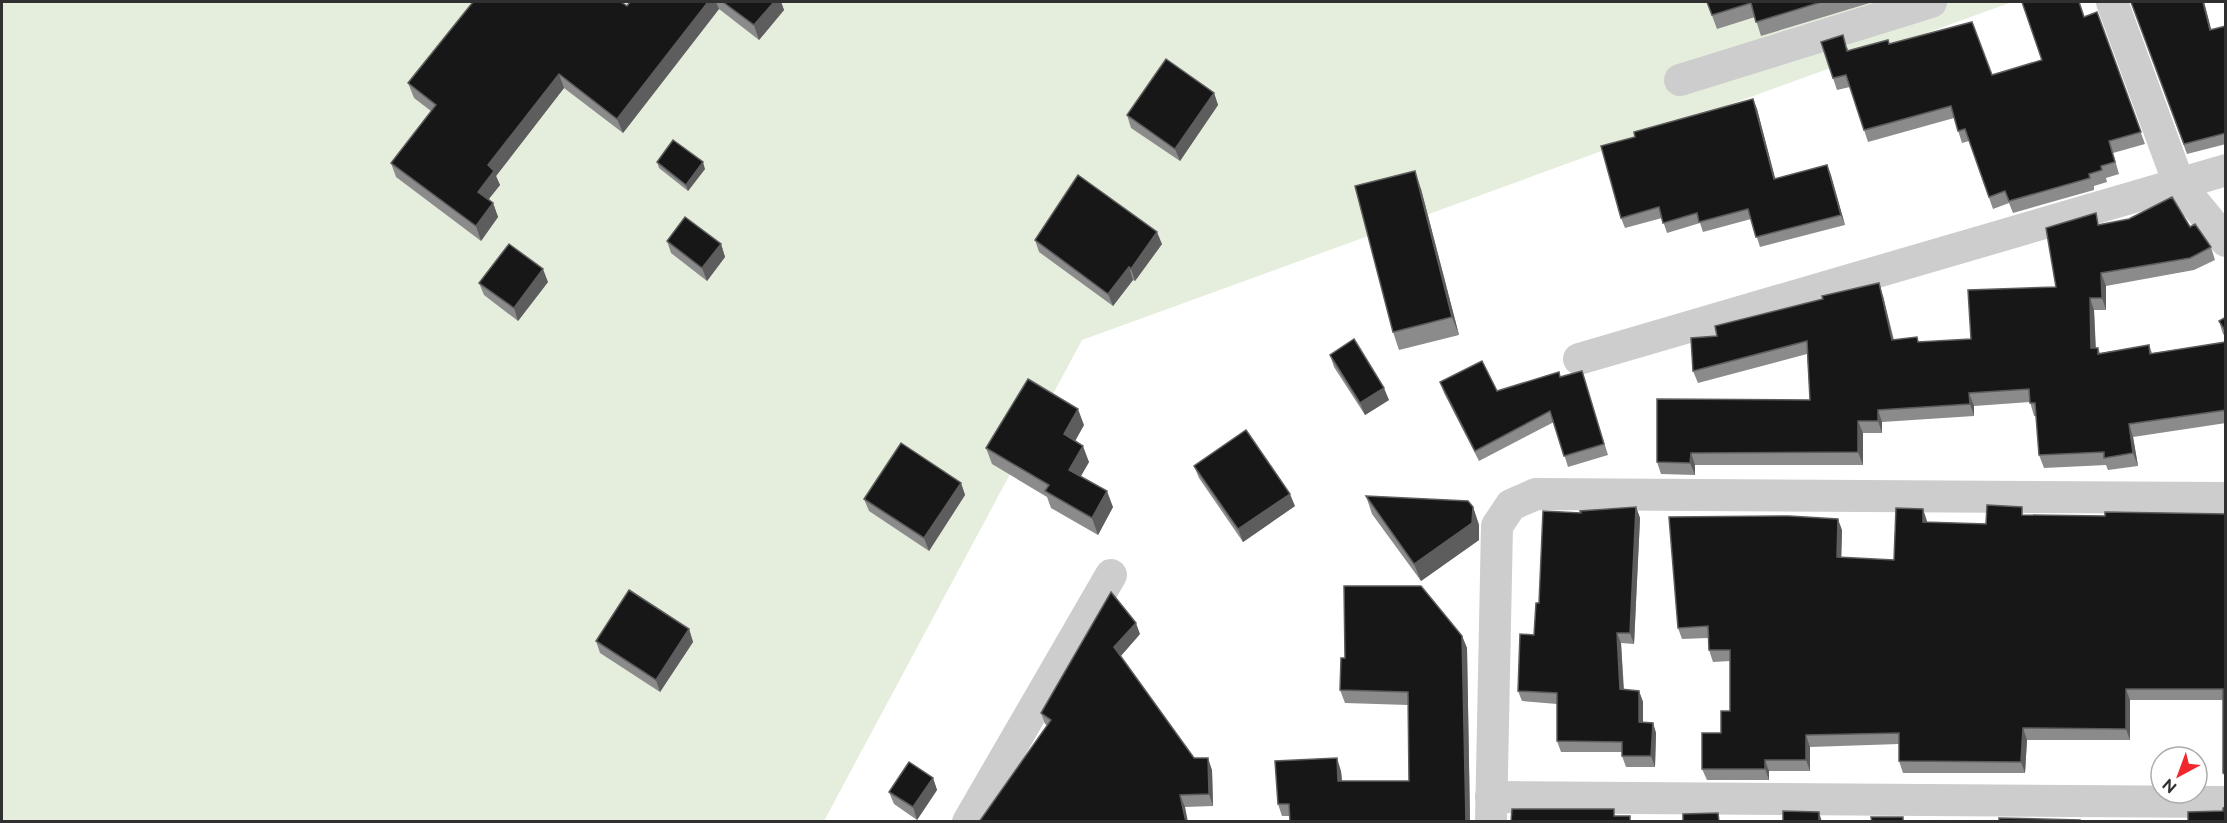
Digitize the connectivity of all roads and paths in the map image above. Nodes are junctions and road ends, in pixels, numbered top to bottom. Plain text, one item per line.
1 (1931, 2) edge
2 (2112, 2) edge
3 (1680, 80) dead end
4 (2226, 170) edge
5 (2179, 184) junction
6 (2226, 241) edge
7 (1579, 359) dead end
8 (2226, 498) edge
9 (1111, 575) dead end
10 (2226, 802) edge
11 (1491, 809) edge
12 (968, 822) edge

1 - 3 street
2 - 5 street
4 - 5 street
5 - 6 street
5 - 7 street
8 - 11 street
9 - 12 street
10 - 11 street

